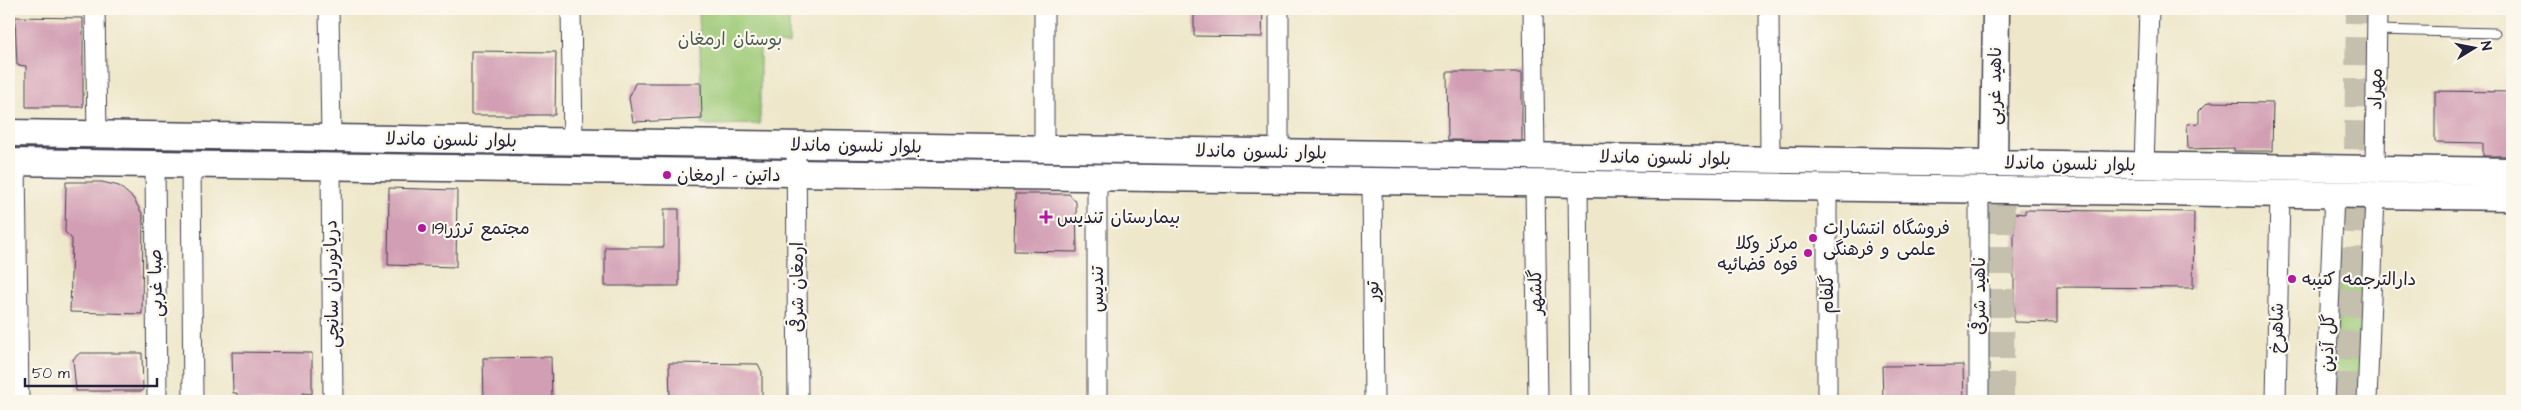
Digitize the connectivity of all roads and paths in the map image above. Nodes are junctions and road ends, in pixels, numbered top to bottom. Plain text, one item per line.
1 (94, 9) edge
2 (329, 9) edge
3 (571, 9) edge
4 (1044, 9) edge
5 (1279, 9) edge
6 (1534, 9) edge
7 (1769, 9) edge
8 (1996, 9) edge
9 (2149, 9) edge
10 (2377, 9) edge
11 (2377, 30) junction
12 (2495, 33) dead end
13 (9, 133) edge
14 (97, 134) junction
15 (332, 138) junction
16 (573, 141) junction
17 (796, 145) junction
18 (1044, 148) junction
19 (1279, 152) junction
20 (1535, 156) junction
21 (1770, 160) junction
22 (12, 162) edge
23 (1994, 163) junction
24 (155, 164) junction
25 (191, 165) junction
26 (2144, 165) junction
27 (331, 167) junction
28 (2375, 169) junction
29 (2512, 171) edge
30 (796, 173) junction
31 (1097, 178) junction
32 (1372, 181) junction
33 (1535, 184) junction
34 (1578, 184) junction
35 (1827, 188) junction
36 (1979, 190) junction
37 (2280, 194) junction
38 (2334, 195) junction
39 (2375, 196) junction
40 (2512, 197) edge
41 (19, 401) edge
42 (157, 401) edge
43 (194, 401) edge
44 (333, 401) edge
45 (798, 401) edge
46 (1097, 401) edge
47 (1374, 401) edge
48 (1538, 401) edge
49 (1580, 401) edge
50 (1827, 401) edge
51 (1979, 401) edge
52 (2276, 401) edge
53 (2325, 401) edge
54 (2367, 401) edge

1 - 14 street
2 - 15 street
3 - 16 street
4 - 18 street
5 - 19 street
6 - 20 street
7 - 21 street
8 - 23 main road, ناهید غربی
9 - 26 street
10 - 11 street, مهراد
11 - 12 lane
11 - 28 street, مهراد
13 - 14 main road, بلوار نلسون ماندلا
14 - 15 main road, بلوار نلسون ماندلا
15 - 16 main road, بلوار نلسون ماندلا
16 - 17 main road, بلوار نلسون ماندلا
17 - 18 main road, بلوار نلسون ماندلا
17 - 30 street, ارمغان شرقی
18 - 19 main road, بلوار نلسون ماندلا
19 - 20 main road, بلوار نلسون ماندلا
20 - 21 main road, بلوار نلسون ماندلا
21 - 23 main road, بلوار نلسون ماندلا
22 - 24 main road, بلوار نلسون ماندلا
22 - 41 street
23 - 26 main road, بلوار نلسون ماندلا
24 - 25 main road, بلوار نلسون ماندلا
24 - 42 street, صبا غربی
25 - 27 main road, بلوار نلسون ماندلا
25 - 43 street, صبا غربی
26 - 28 main road, بلوار نلسون ماندلا
27 - 30 main road, بلوار نلسون ماندلا
27 - 44 street, دریانوردان سانچی
28 - 29 main road, بلوار نلسون ماندلا
30 - 31 main road, بلوار نلسون ماندلا
30 - 45 street, ارمغان شرقی
31 - 32 main road, بلوار نلسون ماندلا
31 - 46 street, تندیس
32 - 33 main road, بلوار نلسون ماندلا
32 - 47 street, تور
33 - 34 main road, بلوار نلسون ماندلا
33 - 48 street, گلشهر
34 - 35 main road, بلوار نلسون ماندلا
34 - 49 street
35 - 36 main road, بلوار نلسون ماندلا
35 - 50 street, گلفام
36 - 37 main road, بلوار نلسون ماندلا
36 - 51 street, ناهید شرقی
37 - 38 main road, بلوار نلسون ماندلا
37 - 52 street, شاهرخ
38 - 39 main road, بلوار نلسون ماندلا
38 - 53 street, گل آذین
39 - 40 main road, بلوار نلسون ماندلا
39 - 54 street

